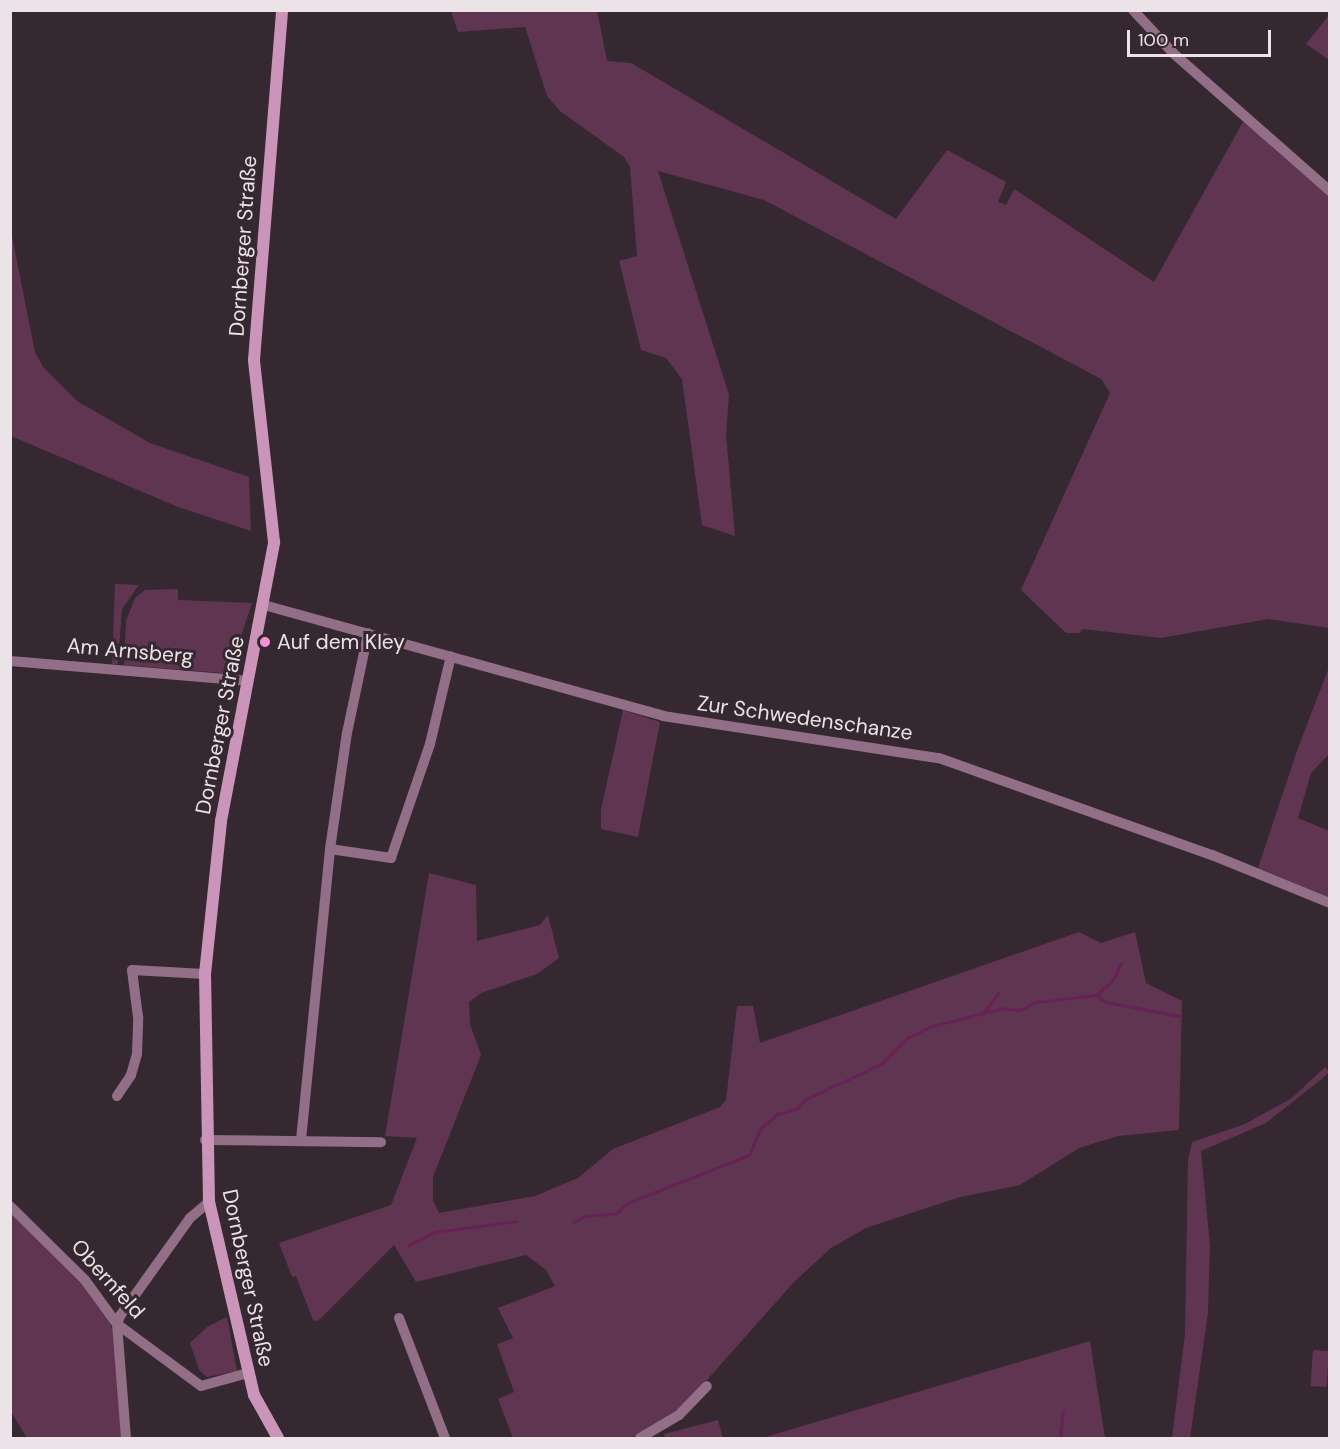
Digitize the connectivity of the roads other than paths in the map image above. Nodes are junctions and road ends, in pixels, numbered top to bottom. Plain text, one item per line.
1 (282, 10) edge
2 (1133, 10) edge
3 (1329, 191) edge
4 (264, 605) junction
5 (368, 633) junction
6 (451, 656) junction
7 (10, 661) edge
8 (246, 681) junction
9 (330, 849) junction
10 (1329, 903) edge
11 (206, 974) junction
12 (117, 1096) dead end
13 (206, 1140) junction
14 (301, 1140) junction
15 (381, 1142) dead end
16 (209, 1202) junction
17 (10, 1206) edge
18 (399, 1318) dead end
19 (117, 1324) junction
20 (248, 1373) junction
21 (707, 1386) dead end
22 (126, 1438) edge
23 (278, 1438) edge
24 (445, 1438) edge
25 (640, 1438) edge

1 - 4 street, Dornberger Straße
2 - 3 street
4 - 5 street, Zur Schwedenschanze
4 - 8 street, Dornberger Straße
5 - 6 street, Zur Schwedenschanze
5 - 9 street
6 - 9 street
6 - 10 street, Zur Schwedenschanze
7 - 8 street, Am Arnsberg
8 - 11 street, Dornberger Straße
9 - 14 street
11 - 12 street
11 - 13 street, Dornberger Straße
13 - 14 street
13 - 16 street, Dornberger Straße
14 - 15 street
16 - 19 street
16 - 20 street, Dornberger Straße
17 - 19 street, Obernfeld
18 - 24 street
19 - 20 street, Obernfeld
19 - 22 street
20 - 23 street, Dornberger Straße
21 - 25 street

